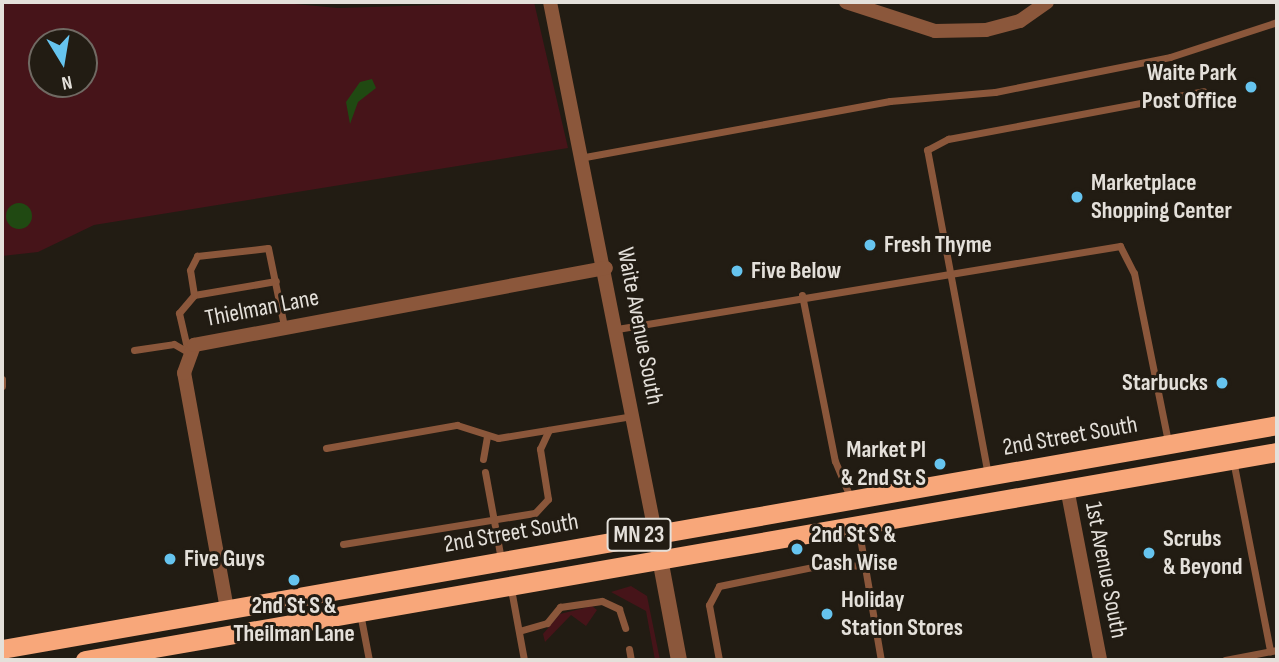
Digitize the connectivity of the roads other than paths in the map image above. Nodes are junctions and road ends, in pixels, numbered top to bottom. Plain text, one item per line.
1 (551, 2) edge
2 (846, 2) edge
3 (1047, 2) edge
4 (1277, 22) edge
5 (1204, 92) dead end
6 (585, 157) junction
7 (606, 268) junction
8 (949, 271) junction
9 (276, 281) junction
10 (194, 295) junction
11 (802, 295) junction
12 (284, 326) junction
13 (617, 329) junction
14 (134, 350) dead end
15 (188, 352) junction
16 (2, 379) edge
17 (2, 386) edge
18 (634, 416) junction
19 (1277, 425) edge
20 (551, 429) junction
21 (486, 436) junction
22 (1169, 444) junction
23 (326, 448) dead end
24 (1277, 452) edge
25 (483, 459) dead end
26 (1233, 460) junction
27 (485, 472) dead end
28 (988, 475) junction
29 (1067, 488) junction
30 (851, 499) junction
31 (494, 520) junction
32 (858, 525) junction
33 (655, 532) junction
34 (343, 544) dead end
35 (501, 560) junction
36 (661, 560) junction
37 (865, 566) junction
38 (510, 586) junction
39 (227, 609) junction
40 (360, 612) junction
41 (625, 628) dead end
42 (519, 631) junction
43 (2, 649) edge
44 (629, 649) dead end
45 (1274, 651) edge
46 (150, 655) edge
47 (85, 660) edge
48 (369, 660) edge
49 (524, 660) edge
50 (631, 660) edge
51 (680, 660) edge
52 (719, 660) edge
53 (881, 660) edge
54 (1100, 660) edge
55 (1225, 660) edge

1 - 6 street, Waite Avenue South
2 - 3 street
4 - 6 lane
5 - 8 lane
6 - 7 street, Waite Avenue South
7 - 12 street, Thielman Lane
7 - 13 street, Waite Avenue South
8 - 11 lane
8 - 22 lane
8 - 28 lane
9 - 10 lane
9 - 10 lane
9 - 12 lane
10 - 15 lane
11 - 13 lane
11 - 30 lane
12 - 15 street, Thielman Lane
13 - 18 street, Waite Avenue South
14 - 15 lane
15 - 39 street, Thielman Lane
16 - 17 lane
18 - 20 lane
18 - 33 street, Waite Avenue South
19 - 22 highway, 2nd Street South / MN 23
20 - 21 lane
20 - 31 lane
21 - 23 lane
21 - 25 lane
22 - 28 highway, 2nd Street South / MN 23
24 - 26 highway, 2nd Street South / MN 23
26 - 29 highway, 2nd Street South / MN 23
26 - 45 lane
27 - 31 lane
28 - 30 highway, 2nd Street South / MN 23
29 - 32 highway, 2nd Street South / MN 23
29 - 54 street, 1st Avenue South
30 - 33 highway, 2nd Street South / MN 23
31 - 34 lane
31 - 35 lane
32 - 36 highway, 2nd Street South / MN 23
32 - 37 lane
33 - 35 highway, 2nd Street South / MN 23
33 - 36 street, Waite Avenue South
35 - 39 highway, 2nd Street South / MN 23
36 - 38 highway, 2nd Street South / MN 23
36 - 51 street, Waite Avenue South
37 - 52 lane
37 - 53 lane
38 - 40 highway, 2nd Street South / MN 23
38 - 42 lane
39 - 43 highway, 2nd Street South / MN 23
40 - 46 highway, 2nd Street South / MN 23
40 - 48 lane
41 - 42 lane
42 - 49 lane
44 - 50 lane
45 - 55 lane
46 - 47 highway, 2nd Street South / MN 23

